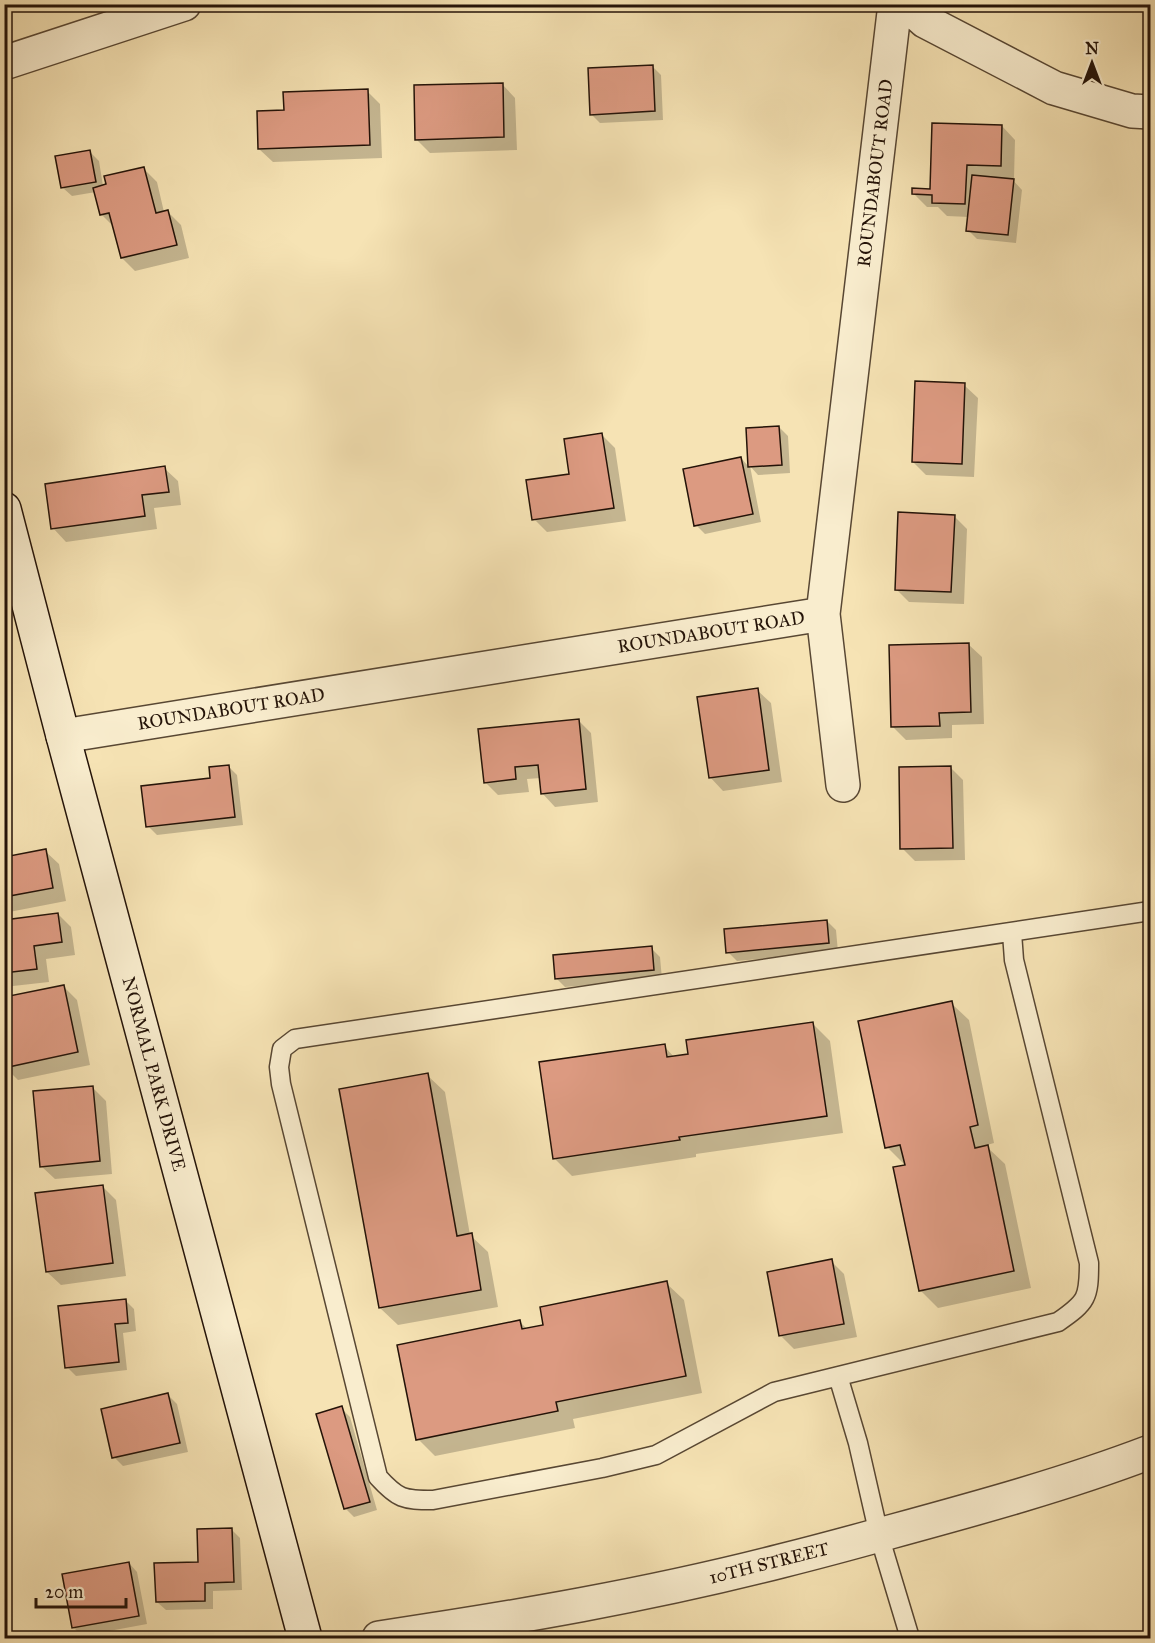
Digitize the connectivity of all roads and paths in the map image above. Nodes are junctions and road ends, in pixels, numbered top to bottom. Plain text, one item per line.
1 (184, 4) edge
2 (895, 4) edge
3 (906, 4) edge
4 (4, 63) edge
5 (1150, 112) edge
6 (4, 508) edge
7 (824, 614) junction
8 (63, 736) junction
9 (843, 784) dead end
10 (1150, 911) edge
11 (1012, 933) junction
12 (838, 1376) junction
13 (1150, 1452) edge
14 (879, 1535) junction
15 (305, 1638) edge
16 (379, 1638) edge
17 (910, 1638) edge

1 - 4 street
2 - 7 street, ROUNDABOUT ROAD
3 - 5 street
6 - 8 street, NORMAL PARK DRIVE
7 - 8 street, ROUNDABOUT ROAD
7 - 9 street
8 - 15 street, NORMAL PARK DRIVE
10 - 11 lane
11 - 12 lane
11 - 12 lane
12 - 14 lane
13 - 14 street, 10TH STREET
14 - 16 street, 10TH STREET
14 - 17 lane

